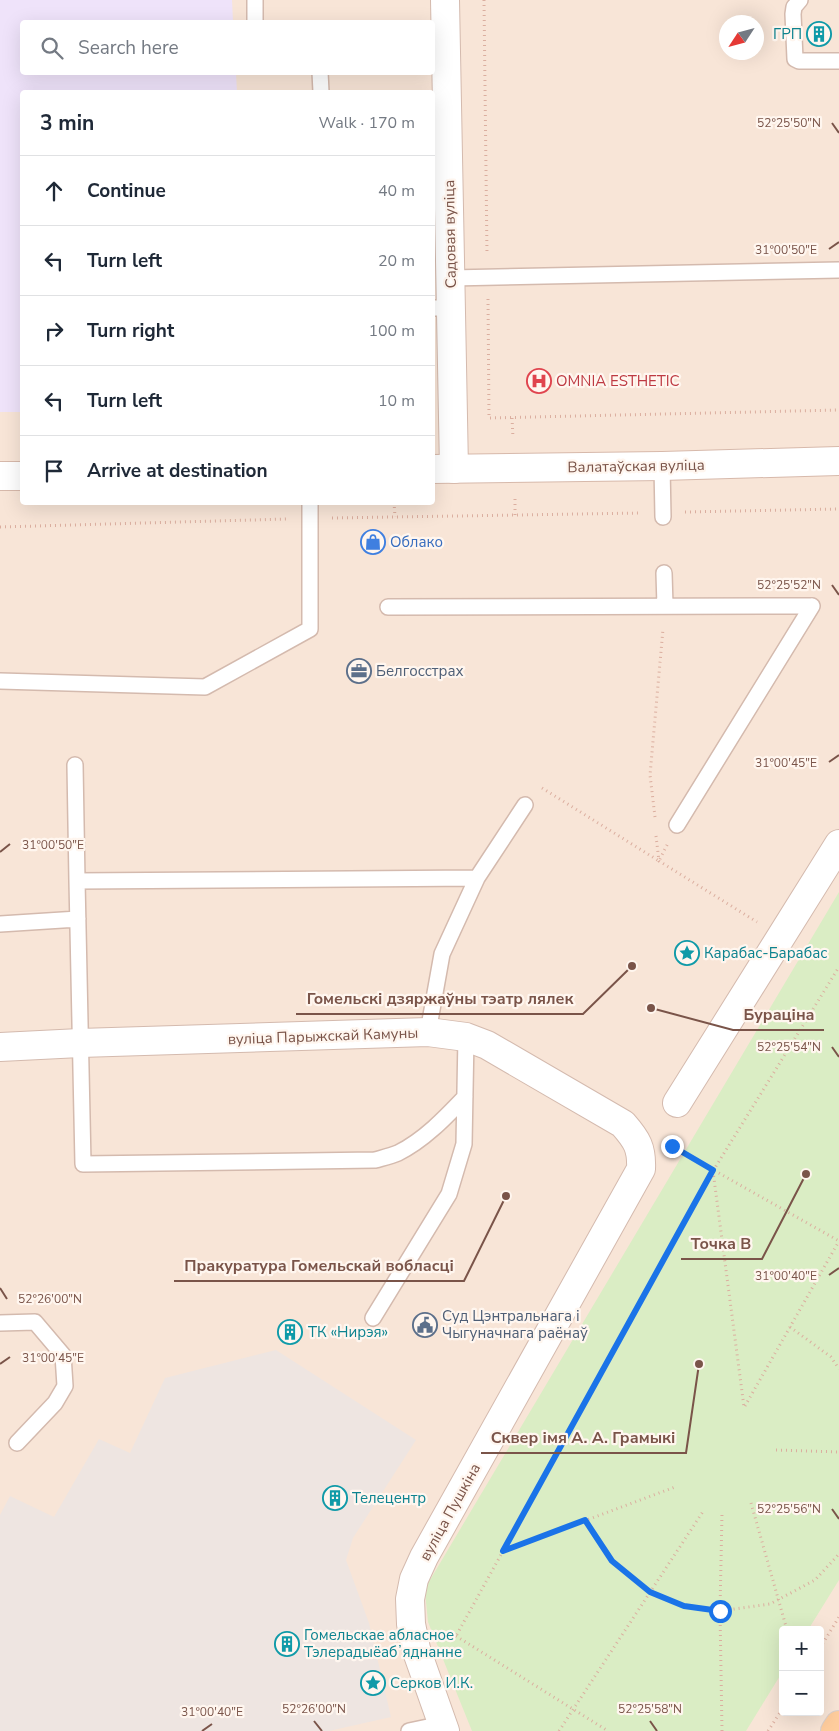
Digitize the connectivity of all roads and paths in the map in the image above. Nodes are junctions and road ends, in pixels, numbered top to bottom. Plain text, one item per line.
1 (255, 0) edge
2 (445, 0) edge
3 (484, 0) edge
4 (800, 0) edge
5 (255, 20) edge
6 (440, 60) edge
7 (839, 61) edge
8 (320, 75) edge
9 (321, 90) edge
10 (839, 270) edge
11 (450, 278) junction
12 (488, 278) junction
13 (442, 308) edge
14 (839, 410) edge
15 (512, 418) junction
16 (513, 438) dead end
17 (839, 461) edge
18 (662, 466) junction
19 (443, 469) edge
20 (0, 476) edge
21 (20, 476) edge
22 (515, 496) dead end
23 (310, 505) edge
24 (394, 505) edge
25 (839, 509) edge
26 (515, 515) junction
27 (663, 515) junction
28 (394, 517) junction
29 (310, 519) junction
30 (0, 527) edge
31 (664, 573) dead end
32 (665, 606) junction
33 (388, 607) dead end
34 (0, 681) edge
35 (74, 764) dead end
36 (538, 786) dead end
37 (525, 805) dead end
38 (677, 825) dead end
39 (839, 844) edge
40 (659, 861) dead end
41 (477, 878) junction
42 (77, 881) junction
43 (78, 920) junction
44 (0, 924) edge
45 (839, 968) edge
46 (428, 1032) junction
47 (466, 1037) junction
48 (80, 1043) junction
49 (0, 1047) edge
50 (465, 1098) junction
51 (677, 1103) dead end
52 (624, 1124) joint
53 (672, 1146) dead end
54 (713, 1170) junction
55 (839, 1241) edge
56 (373, 1318) dead end
57 (0, 1323) edge
58 (790, 1327) junction
59 (839, 1369) edge
60 (17, 1443) dead end
61 (776, 1450) dead end
62 (839, 1452) edge
63 (675, 1487) dead end
64 (751, 1503) dead end
65 (704, 1510) dead end
66 (722, 1513) dead end
67 (585, 1520) junction
68 (503, 1551) junction
69 (839, 1554) edge
70 (650, 1592) junction
71 (779, 1599) junction
72 (720, 1611) junction
73 (839, 1617) edge
74 (786, 1626) edge
75 (456, 1636) junction
76 (438, 1640) dead end
77 (824, 1641) edge
78 (573, 1709) junction
79 (779, 1714) edge
80 (839, 1725) edge
81 (443, 1727) edge
82 (409, 1731) edge
83 (558, 1731) edge
84 (608, 1731) edge
85 (722, 1731) edge
86 (768, 1731) edge
87 (835, 1731) edge

1 - 5 lane
2 - 6 street, Садовая вуліца
3 - 12 path
4 - 7 lane
6 - 11 street, Садовая вуліца
8 - 9 lane
10 - 12 lane
11 - 12 lane
11 - 13 street, Садовая вуліца
12 - 15 path
13 - 19 street, Садовая вуліца
14 - 15 path
15 - 16 path
17 - 18 street, Валатаўская вуліца
18 - 19 street, Валатаўская вуліца
18 - 27 lane
20 - 21 street
22 - 26 path
23 - 29 lane
24 - 28 path
25 - 27 path
26 - 27 path
26 - 28 path
28 - 29 path
29 - 30 path
29 - 34 lane
31 - 32 lane
32 - 33 lane
32 - 38 lane
35 - 42 lane
36 - 40 path
37 - 41 lane
39 - 51 street
41 - 42 lane
41 - 46 lane
42 - 43 lane
43 - 44 lane
43 - 48 lane
45 - 54 path
46 - 47 street, вуліца Парыжскай Камуны
46 - 48 street, вуліца Парыжскай Камуны
47 - 50 lane
47 - 52 street, вуліца Парыжскай Камуны
48 - 49 street, вуліца Парыжскай Камуны
48 - 50 lane
50 - 56 lane
52 - 81 street, вуліца Пушкіна
53 - 54 path
54 - 55 path
54 - 58 path
54 - 68 path
55 - 58 path
57 - 60 lane
58 - 59 path
61 - 62 path
63 - 67 path
64 - 71 path
65 - 70 path
66 - 72 path
67 - 68 path
67 - 70 path
68 - 75 path
69 - 71 path
70 - 72 path
70 - 78 path
71 - 72 path
71 - 74 path
72 - 85 path
73 - 77 path
75 - 76 path
75 - 78 path
78 - 83 path
78 - 84 path
79 - 86 path
80 - 87 main road
81 - 82 lane

